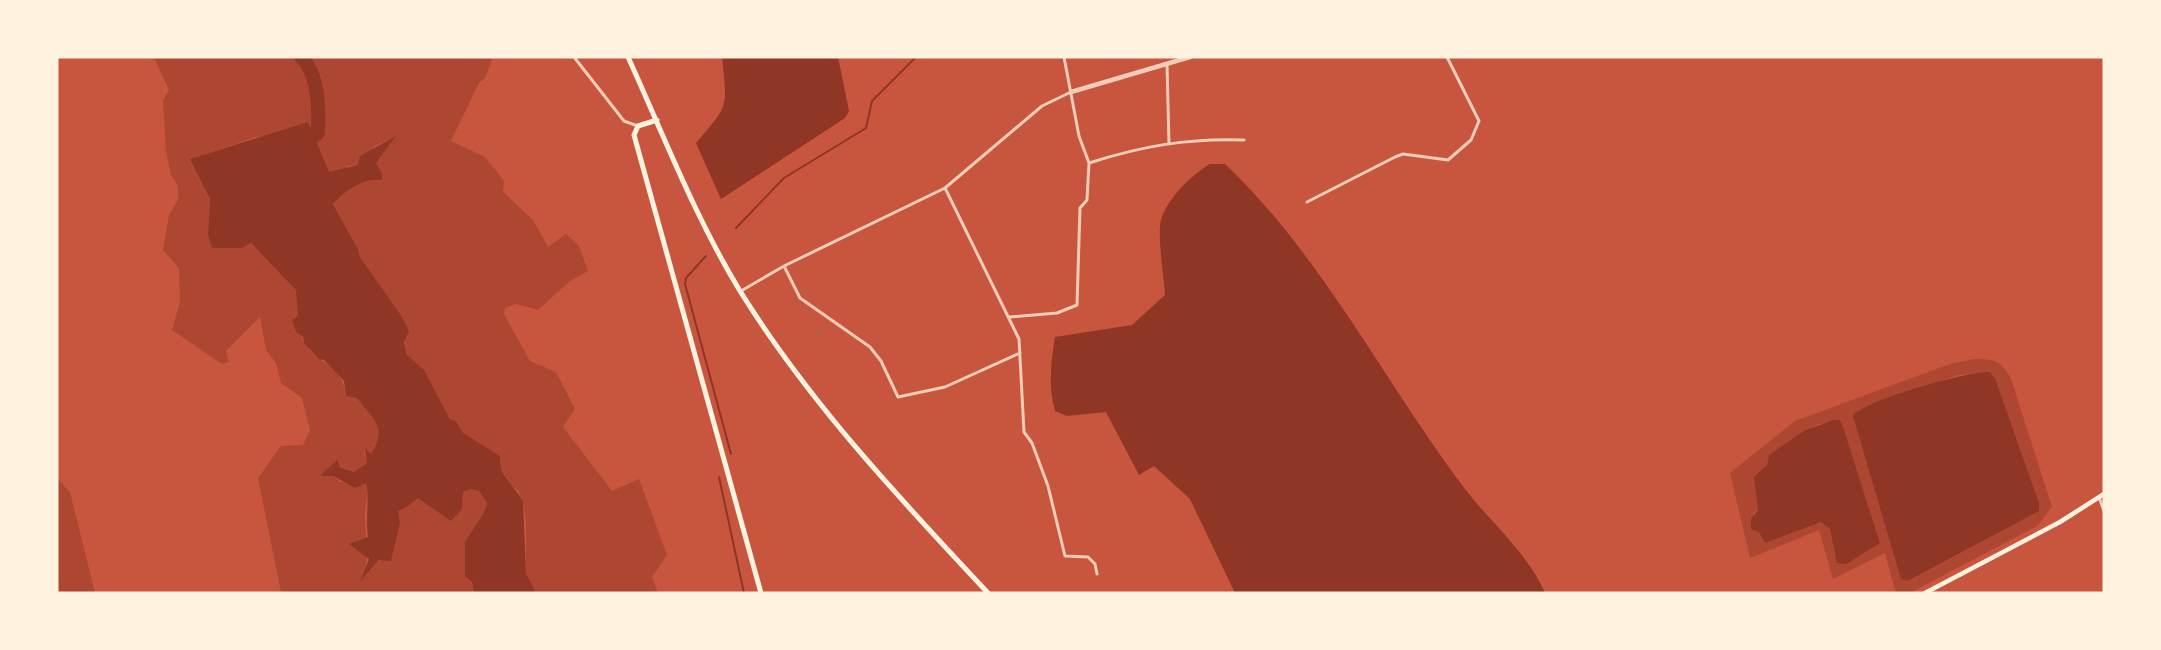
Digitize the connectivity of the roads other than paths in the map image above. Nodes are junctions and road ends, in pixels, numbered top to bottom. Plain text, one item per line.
1 (574, 57) edge
2 (628, 57) edge
3 (1064, 57) edge
4 (1190, 57) edge
5 (1446, 57) edge
6 (1167, 64) junction
7 (1071, 92) junction
8 (657, 120) junction
9 (638, 126) junction
10 (1244, 140) dead end
11 (1169, 144) junction
12 (1089, 164) junction
13 (945, 188) junction
14 (1307, 202) dead end
15 (784, 266) junction
16 (741, 291) junction
17 (1010, 317) junction
18 (1020, 353) junction
19 (2102, 496) edge
20 (2104, 511) edge
21 (1097, 574) dead end
22 (761, 593) edge
23 (988, 593) edge
24 (1925, 593) edge

1 - 9 street
2 - 8 highway
3 - 7 street
4 - 6 street
5 - 14 street
6 - 7 street
6 - 11 street
7 - 12 street
7 - 13 street
8 - 9 highway
8 - 16 highway
9 - 22 highway
10 - 11 street
11 - 12 street
12 - 17 street
13 - 15 street
13 - 17 street
15 - 16 street
15 - 18 street
16 - 23 highway
17 - 18 street
18 - 21 street
19 - 20 street
19 - 24 main road

